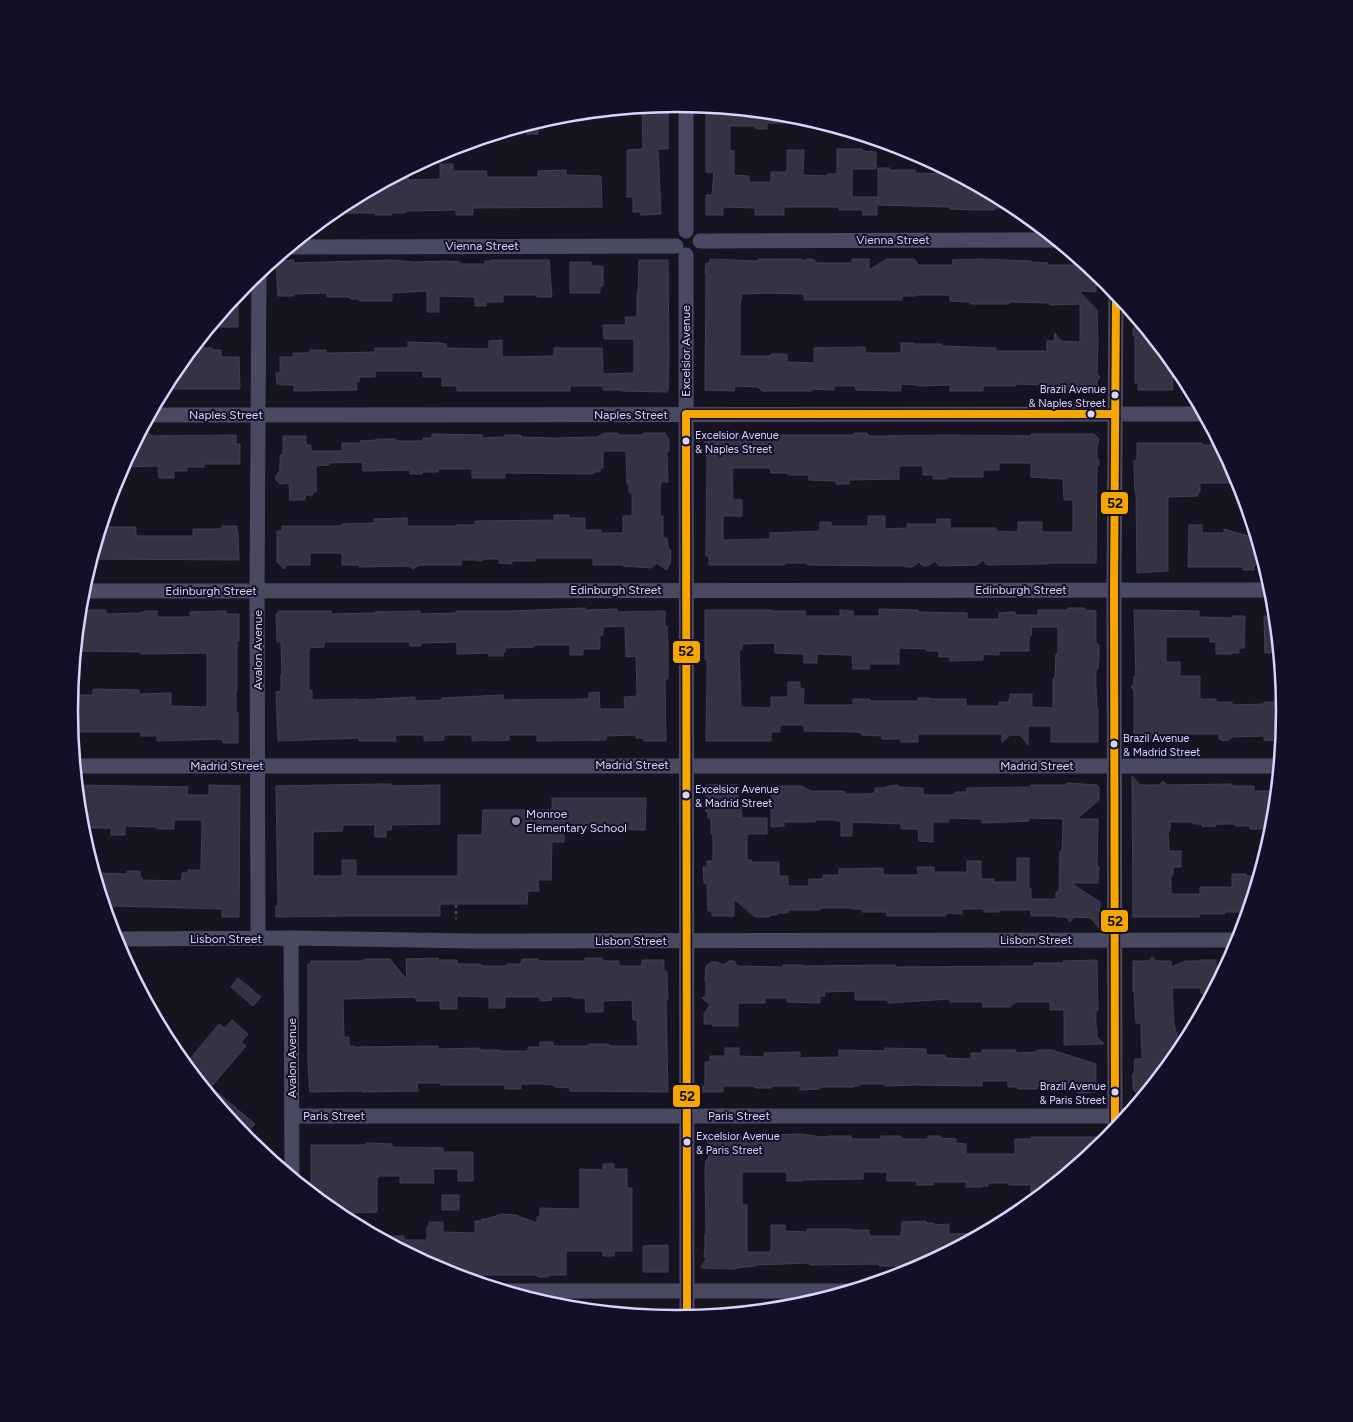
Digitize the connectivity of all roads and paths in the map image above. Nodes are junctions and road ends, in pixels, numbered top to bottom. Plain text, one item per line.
1 (686, 112) edge
2 (686, 230) junction
3 (1046, 240) edge
4 (700, 241) junction
5 (299, 247) edge
6 (681, 250) junction
7 (259, 282) edge
8 (1116, 304) edge
9 (686, 414) junction
10 (1115, 414) junction
11 (1197, 414) edge
12 (156, 415) edge
13 (258, 416) junction
14 (687, 590) junction
15 (1114, 590) junction
16 (1263, 590) edge
17 (90, 591) edge
18 (257, 591) junction
19 (686, 765) junction
20 (81, 766) edge
21 (258, 766) junction
22 (1115, 766) junction
23 (1272, 766) edge
24 (456, 905) dead end
25 (456, 919) dead end
26 (258, 938) junction
27 (291, 938) junction
28 (123, 939) edge
29 (1116, 940) junction
30 (1230, 940) edge
31 (686, 941) junction
32 (1119, 1115) edge
33 (292, 1116) junction
34 (687, 1116) junction
35 (1113, 1121) edge
36 (292, 1169) edge
37 (526, 1291) edge
38 (687, 1291) junction
39 (827, 1291) edge
40 (687, 1310) edge

1 - 2 street
2 - 4 street
2 - 6 street
3 - 4 street, Vienna Street
4 - 6 street
5 - 6 street, Vienna Street
6 - 9 street, Excelsior Avenue
7 - 13 street, Avalon Avenue
8 - 10 street
9 - 10 street, Naples Street
9 - 13 street, Naples Street
9 - 14 street, Excelsior Avenue
10 - 11 street, Naples Street
10 - 15 street
12 - 13 street, Naples Street
13 - 18 street, Avalon Avenue
14 - 15 street, Edinburgh Street
14 - 18 street, Edinburgh Street
14 - 19 street, Excelsior Avenue
15 - 16 street, Edinburgh Street
15 - 22 street
17 - 18 street, Edinburgh Street
18 - 21 street, Avalon Avenue
19 - 21 street, Madrid Street
19 - 22 street, Madrid Street
19 - 31 street, Excelsior Avenue
20 - 21 street, Madrid Street
21 - 26 street, Avalon Avenue
22 - 23 street, Madrid Street
22 - 29 street
24 - 25 path
26 - 27 street, Lisbon Street
26 - 28 street, Lisbon Street
27 - 31 street, Lisbon Street
27 - 33 street, Avalon Avenue
29 - 30 street, Lisbon Street
29 - 31 street, Lisbon Street
29 - 32 street
31 - 34 street, Excelsior Avenue
33 - 34 street, Paris Street
33 - 36 street, Avalon Avenue
34 - 35 street, Paris Street
34 - 38 street, Excelsior Avenue
37 - 38 street
38 - 39 street
38 - 40 street, Excelsior Avenue

